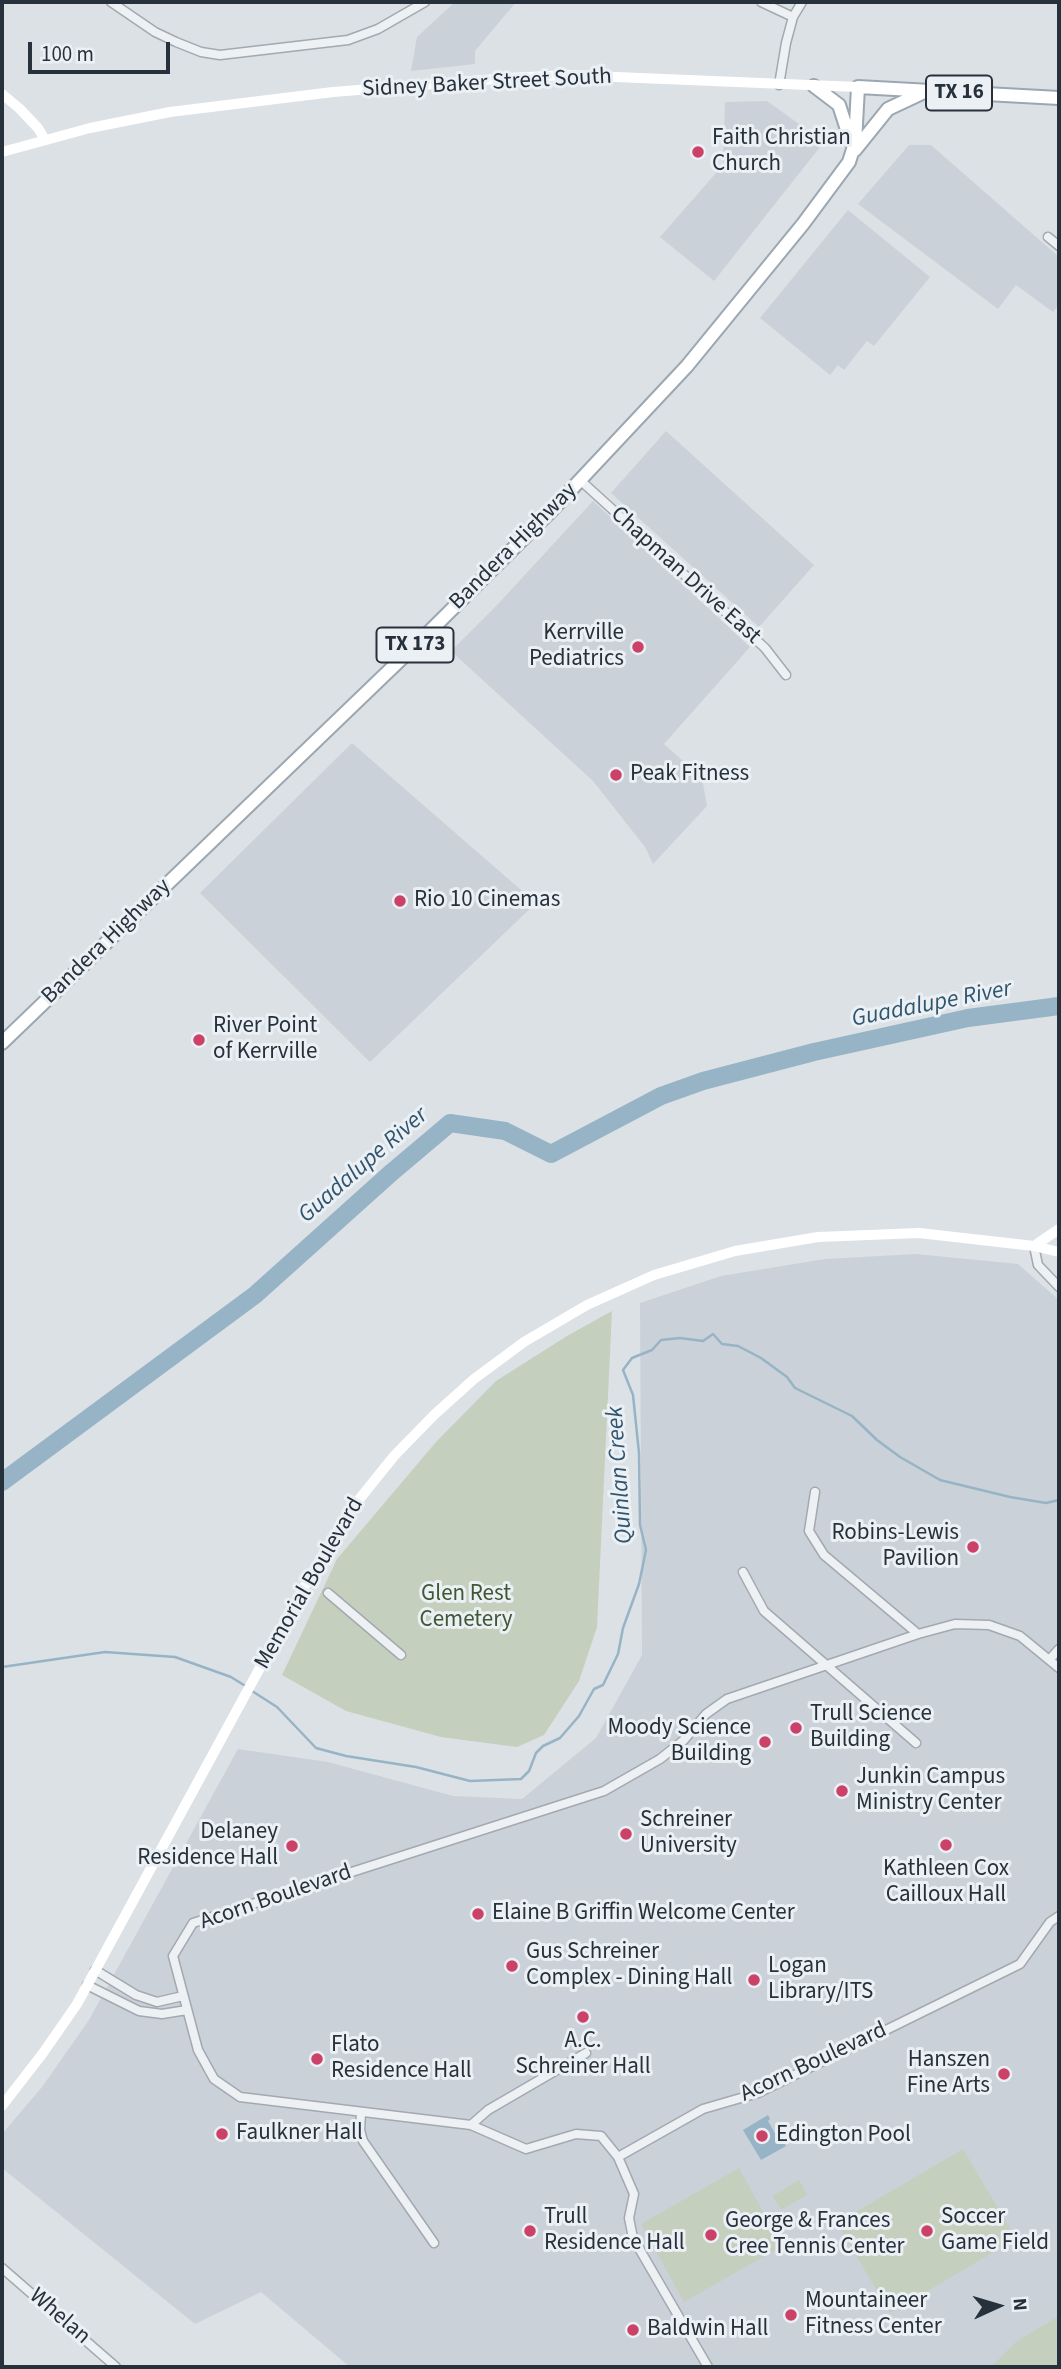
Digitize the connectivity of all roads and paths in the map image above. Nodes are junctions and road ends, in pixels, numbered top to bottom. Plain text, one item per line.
1 (111, 2) edge
2 (425, 2) edge
3 (761, 2) edge
4 (802, 2) edge
5 (793, 17) junction
6 (779, 85) junction
7 (814, 86) junction
8 (858, 87) junction
9 (927, 91) junction
10 (2, 94) edge
11 (1059, 98) edge
12 (45, 140) junction
13 (2, 152) edge
14 (853, 153) junction
15 (1048, 237) dead end
16 (1059, 246) edge
17 (580, 480) junction
18 (786, 675) dead end
19 (2, 1042) edge
20 (1059, 1229) edge
21 (1034, 1247) junction
22 (1059, 1252) edge
23 (1059, 1287) edge
24 (815, 1492) dead end
25 (743, 1572) dead end
26 (328, 1593) dead end
27 (918, 1634) junction
28 (1059, 1649) edge
29 (401, 1655) dead end
30 (1050, 1659) junction
31 (825, 1665) junction
32 (1059, 1668) edge
33 (916, 1743) dead end
34 (1059, 1916) edge
35 (94, 1970) junction
36 (87, 1985) junction
37 (183, 1996) junction
38 (187, 2010) junction
39 (586, 2053) dead end
40 (2, 2106) edge
41 (361, 2113) junction
42 (471, 2125) junction
43 (618, 2157) junction
44 (434, 2243) dead end
45 (2, 2268) edge
46 (116, 2367) edge
47 (708, 2367) edge

1 - 2 street
3 - 5 street
4 - 5 street
5 - 6 street
6 - 7 main road, Sidney Baker Street South / TX 16
6 - 12 main road, Sidney Baker Street South / TX 16
7 - 8 main road, Sidney Baker Street South / TX 16
7 - 14 main road
8 - 9 main road, Sidney Baker Street South / TX 16
8 - 14 main road, Bandera Highway / TX 173
9 - 11 main road, Sidney Baker Street South / TX 16
9 - 14 main road
10 - 12 main road
12 - 13 main road, TX 16
14 - 17 main road, Bandera Highway / TX 173
15 - 16 street
17 - 18 street, Chapman Drive East
17 - 19 main road, Bandera Highway / TX 173
20 - 21 main road
21 - 22 main road, Memorial Boulevard
21 - 23 street
21 - 35 main road, Memorial Boulevard
24 - 27 street
25 - 31 street
26 - 29 street
27 - 30 street, Acorn Boulevard
27 - 31 street, Acorn Boulevard
28 - 30 street
30 - 32 street, Acorn Boulevard
31 - 33 street
31 - 37 street, Acorn Boulevard
34 - 43 street, Acorn Boulevard
35 - 36 main road, Memorial Boulevard
35 - 37 street
36 - 38 street
36 - 40 main road, Memorial Boulevard
37 - 38 street, Acorn Boulevard
38 - 41 street, Acorn Boulevard
39 - 42 street
41 - 42 street, Acorn Boulevard
41 - 44 street
42 - 43 street, Acorn Boulevard
43 - 47 street
45 - 46 street, Whelan

